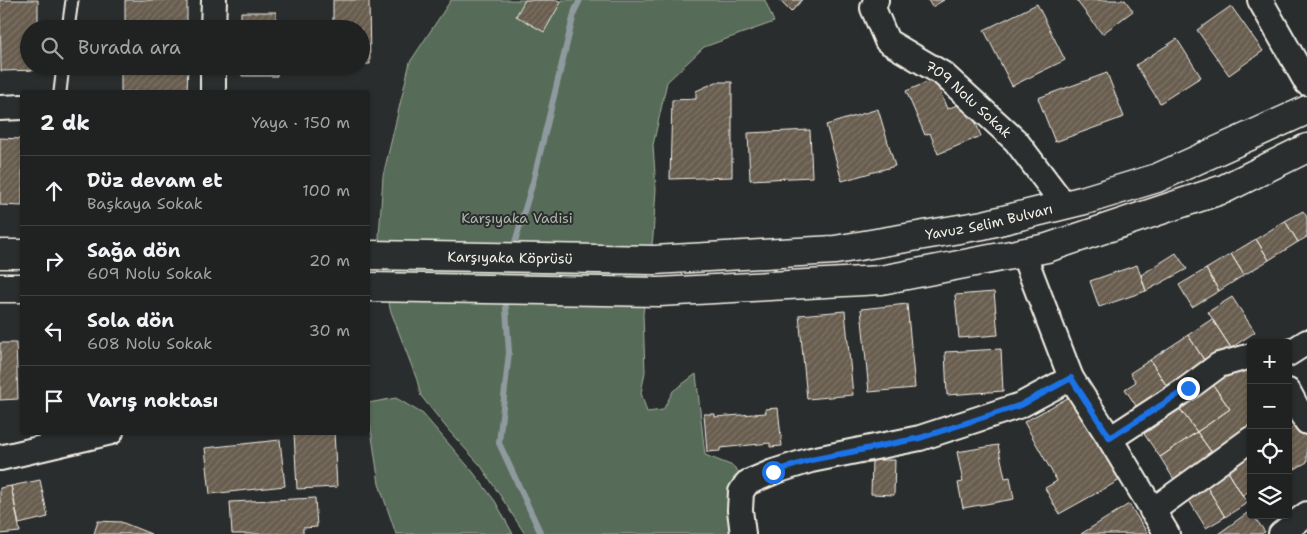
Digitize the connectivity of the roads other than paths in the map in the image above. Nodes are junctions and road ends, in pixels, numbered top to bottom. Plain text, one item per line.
1 (72, 0) edge
2 (214, 0) edge
3 (876, 0) edge
4 (1260, 0) edge
5 (69, 20) edge
6 (214, 20) edge
7 (62, 75) edge
8 (213, 75) edge
9 (1307, 83) edge
10 (60, 90) edge
11 (213, 90) edge
12 (20, 107) edge
13 (0, 108) edge
14 (1307, 110) edge
15 (1307, 148) edge
16 (1065, 206) junction
17 (1023, 253) junction
18 (0, 254) edge
19 (20, 254) edge
20 (370, 255) edge
21 (654, 260) joint
22 (376, 287) edge
23 (0, 288) edge
24 (20, 288) edge
25 (1307, 342) edge
26 (1292, 351) edge
27 (1247, 357) edge
28 (1071, 378) junction
29 (98, 435) edge
30 (1110, 438) junction
31 (1247, 442) edge
32 (0, 458) edge
33 (1152, 511) junction
34 (1307, 514) edge
35 (743, 534) edge
36 (1167, 534) edge
37 (1280, 534) edge

1 - 5 lane
2 - 6 street
3 - 16 street, 709 Nolu Sokak
4 - 9 street
7 - 10 lane
8 - 11 street
12 - 13 street
14 - 16 main road, Yavuz Selim Bulvarı
15 - 17 main road
16 - 21 main road, Yavuz Selim Bulvarı
17 - 22 main road
17 - 28 street
18 - 19 main road
20 - 21 main road, Karşıyaka Köprüsü
23 - 24 main road
25 - 26 street
27 - 30 street
28 - 30 street
28 - 35 street
29 - 32 street
30 - 33 street
31 - 33 street
33 - 36 street
34 - 37 street

